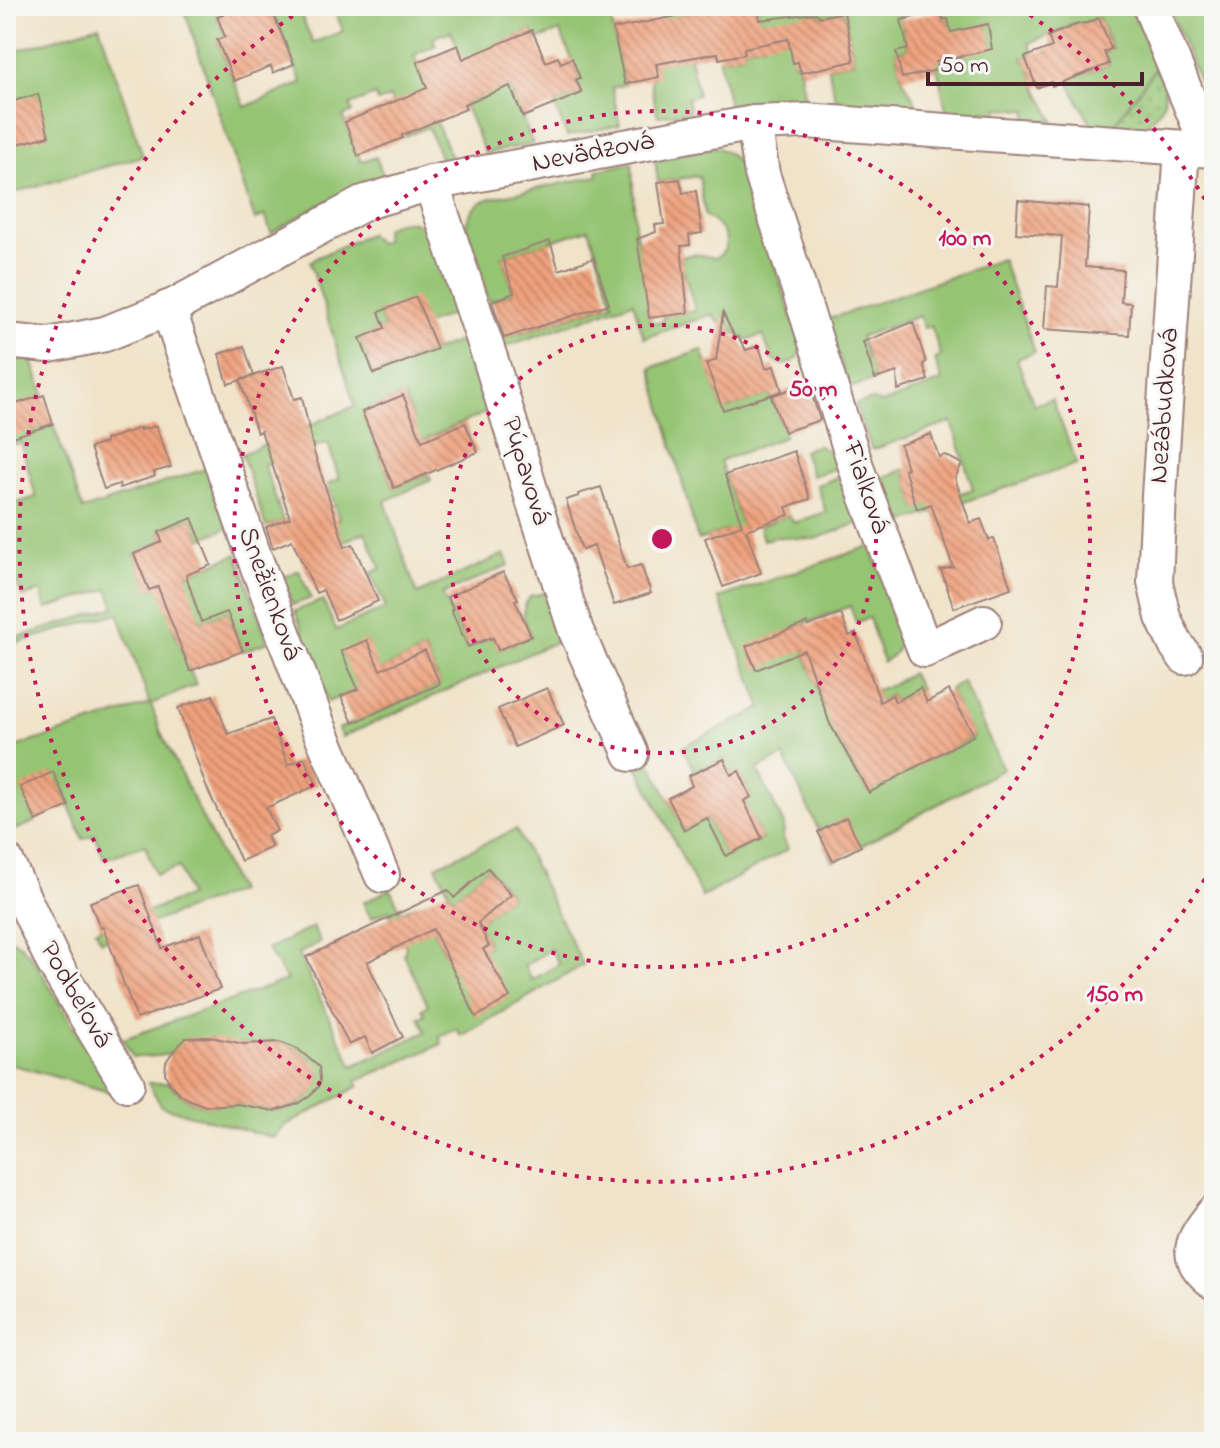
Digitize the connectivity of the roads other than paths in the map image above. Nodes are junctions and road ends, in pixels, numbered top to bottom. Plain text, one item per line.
1 (1150, 6) edge
2 (754, 123) junction
3 (1201, 149) edge
4 (431, 183) junction
5 (168, 308) junction
6 (6, 341) edge
7 (984, 622) dead end
8 (1185, 657) dead end
9 (631, 754) dead end
10 (6, 861) edge
11 (382, 875) dead end
12 (127, 1084) dead end
13 (1214, 1213) edge
14 (1214, 1282) edge

1 - 3 street, Nezábudková
2 - 3 street, Nevädzová
2 - 4 street, Nevädzová
2 - 7 street, Fialková
3 - 8 street, Nezábudková
4 - 5 street, Nevädzová
4 - 9 street, Púpavová
5 - 6 street, Nevädzová
5 - 11 street, Snežienková
10 - 12 street, Podbeľová
13 - 14 street

